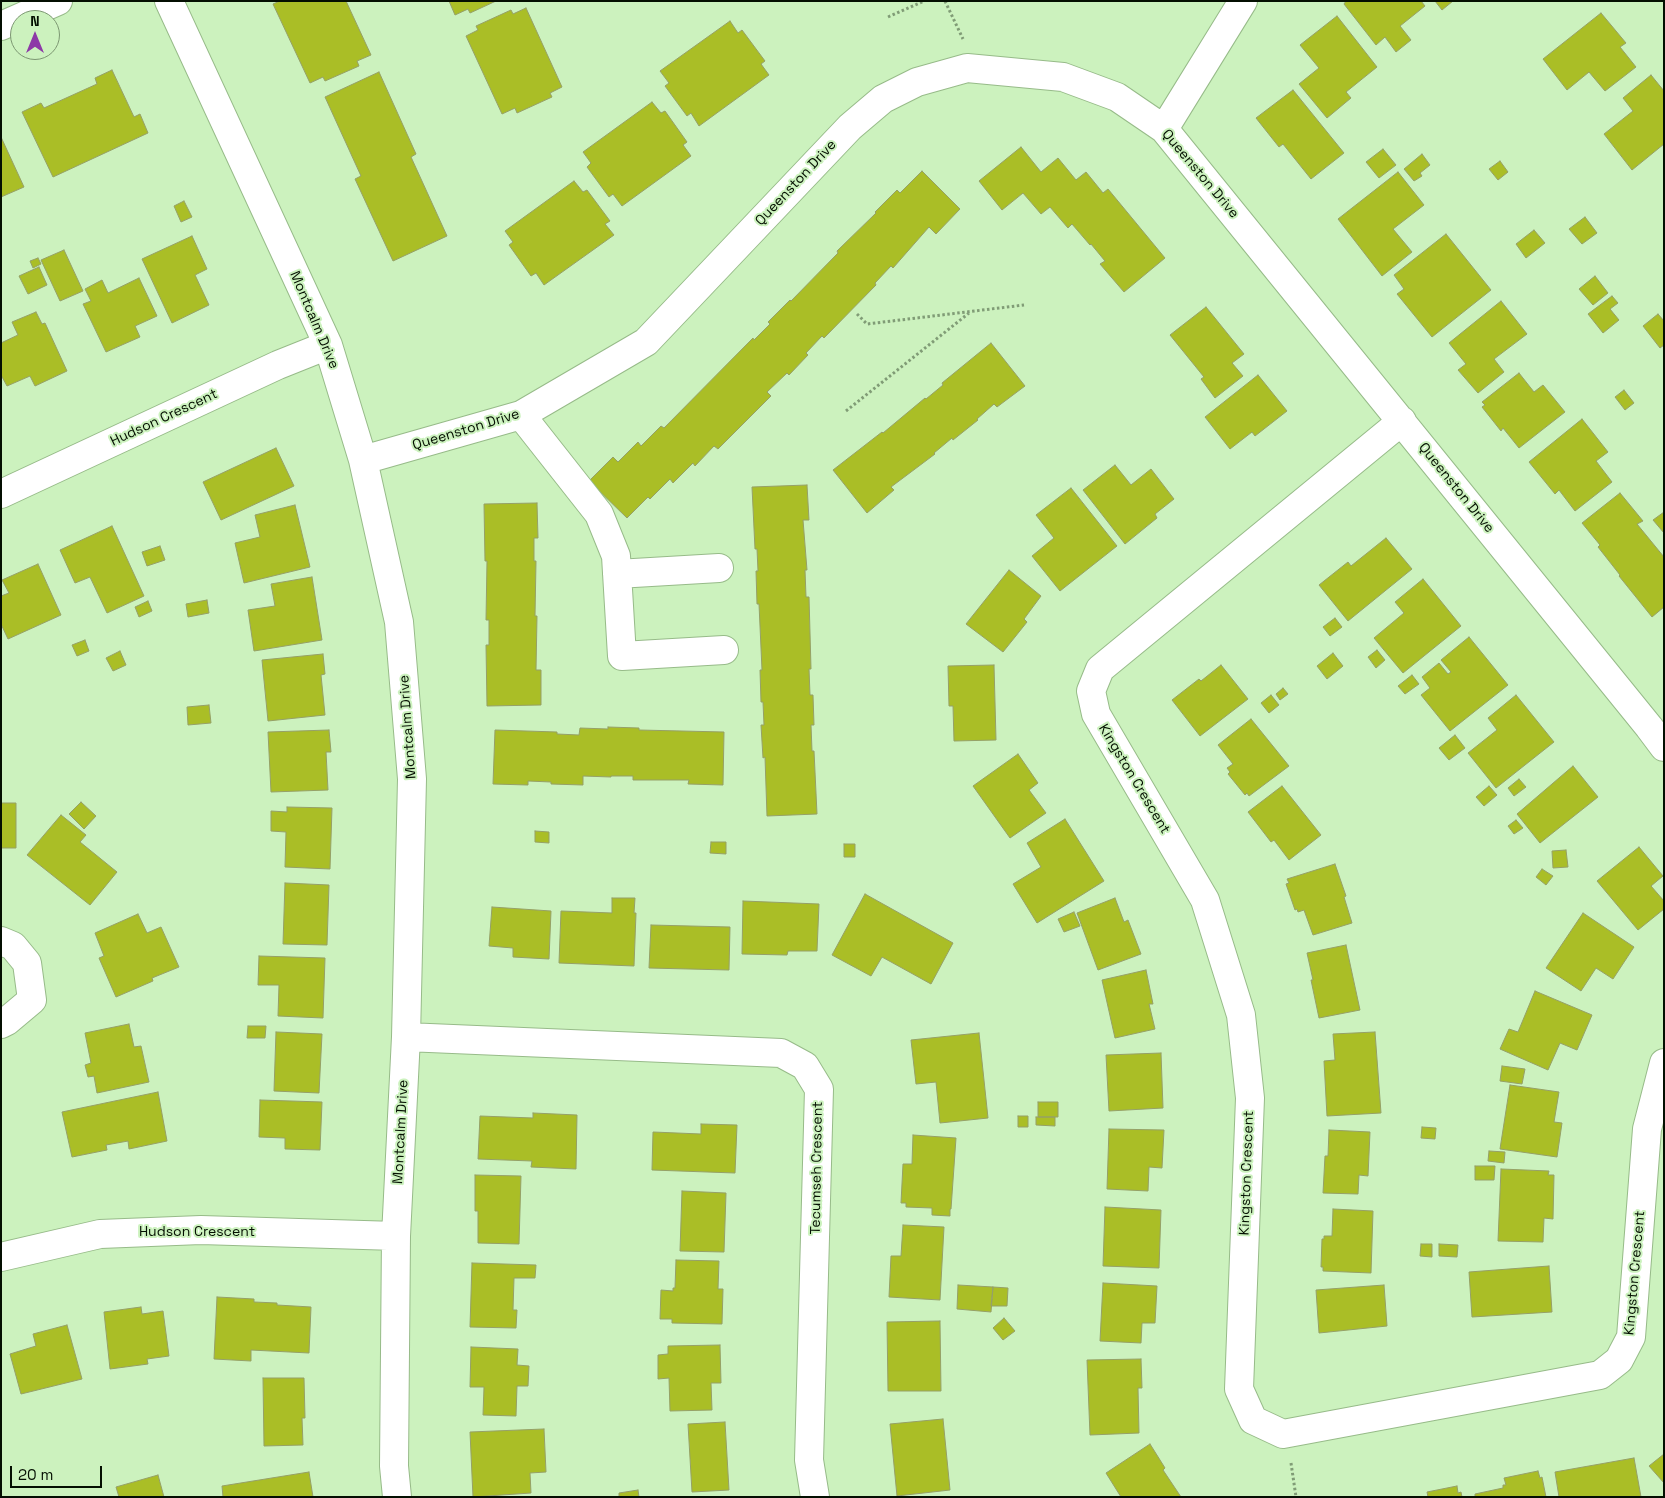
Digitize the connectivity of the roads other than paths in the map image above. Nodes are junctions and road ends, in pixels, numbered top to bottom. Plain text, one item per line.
1 (58, 1) edge
2 (169, 1) edge
3 (1243, 1) edge
4 (1, 26) edge
5 (1164, 129) junction
6 (328, 345) junction
7 (521, 415) junction
8 (1402, 421) junction
9 (364, 460) junction
10 (1, 494) edge
11 (719, 568) dead end
12 (617, 574) junction
13 (724, 650) dead end
14 (1659, 730) edge
15 (1, 942) edge
16 (1, 1024) edge
17 (406, 1037) junction
18 (1664, 1063) edge
19 (396, 1236) junction
20 (2, 1255) edge
21 (397, 1497) edge
22 (815, 1497) edge

1 - 4 street
2 - 6 street, Montcalm Drive
3 - 5 street
5 - 7 street, Queenston Drive
5 - 8 street, Queenston Drive
6 - 9 street, Montcalm Drive
6 - 10 street, Hudson Crescent
7 - 9 street, Queenston Drive
7 - 12 street
8 - 14 street, Queenston Drive
8 - 18 street, Kingston Crescent
9 - 17 street, Montcalm Drive
11 - 12 street
12 - 13 street
15 - 16 street
17 - 19 street, Montcalm Drive
17 - 22 street, Tecumseh Crescent
19 - 20 street, Hudson Crescent
19 - 21 street, Montcalm Drive

